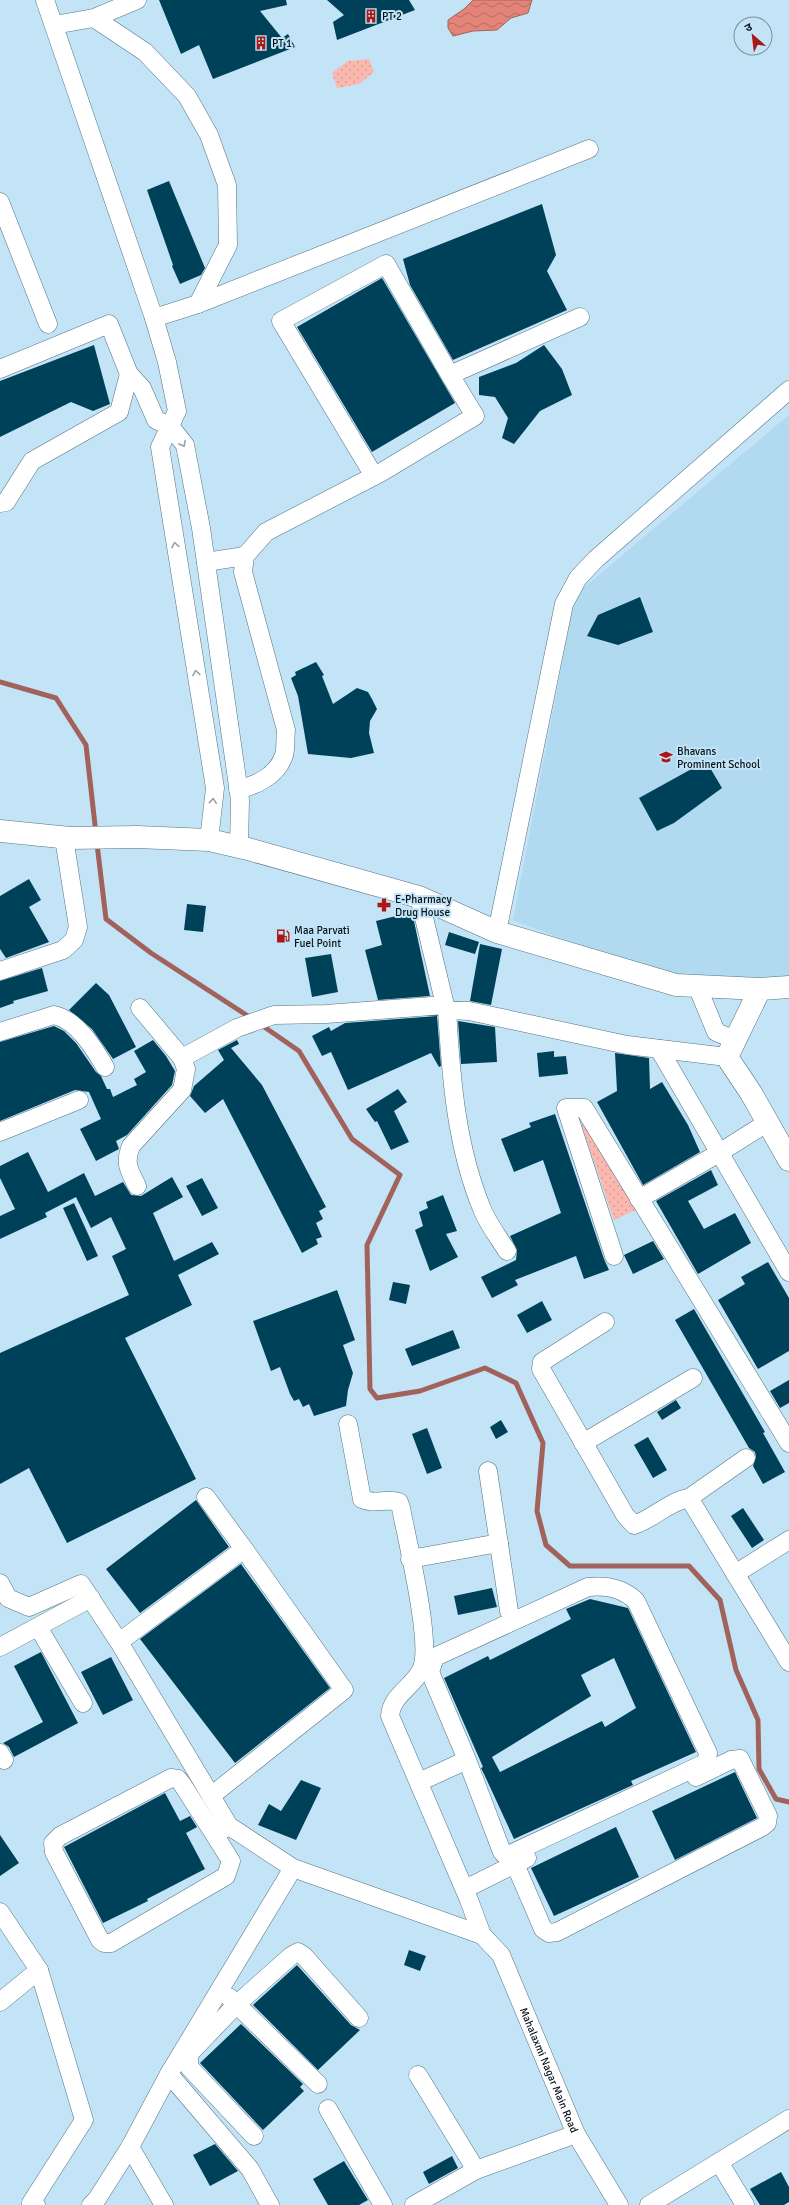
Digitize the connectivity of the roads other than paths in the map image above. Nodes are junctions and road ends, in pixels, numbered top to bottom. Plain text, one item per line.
1 (45, 0) edge
2 (137, 0) edge
3 (94, 18) junction
4 (54, 25) junction
5 (589, 149) dead end
6 (0, 202) edge
7 (198, 304) junction
8 (580, 317) dead end
9 (154, 318) junction
10 (48, 324) dead end
11 (0, 368) edge
12 (129, 374) junction
13 (450, 375) junction
14 (789, 390) edge
15 (170, 426) junction
16 (374, 476) junction
17 (0, 503) edge
18 (245, 556) junction
19 (206, 562) junction
20 (238, 789) junction
21 (0, 831) edge
22 (67, 838) junction
23 (209, 840) junction
24 (239, 846) junction
25 (419, 897) junction
26 (497, 932) junction
27 (0, 972) edge
28 (697, 986) junction
29 (789, 987) edge
30 (760, 989) junction
31 (140, 1008) dead end
32 (446, 1008) junction
33 (0, 1032) edge
34 (659, 1049) junction
35 (731, 1049) junction
36 (182, 1058) junction
37 (105, 1067) dead end
38 (79, 1100) dead end
39 (768, 1122) junction
40 (0, 1132) edge
41 (720, 1153) junction
42 (789, 1160) edge
43 (137, 1186) dead end
44 (639, 1200) junction
45 (507, 1251) dead end
46 (614, 1256) dead end
47 (789, 1272) edge
48 (605, 1322) dead end
49 (693, 1378) dead end
50 (348, 1424) dead end
51 (584, 1443) junction
52 (789, 1443) edge
53 (746, 1458) dead end
54 (488, 1471) dead end
55 (206, 1496) dead end
56 (689, 1498) junction
57 (789, 1540) edge
58 (499, 1543) junction
59 (244, 1548) junction
60 (410, 1559) junction
61 (736, 1574) junction
62 (0, 1583) edge
63 (91, 1598) junction
64 (509, 1611) dead end
65 (38, 1627) junction
66 (119, 1642) junction
67 (0, 1647) edge
68 (786, 1653) edge
69 (83, 1704) dead end
70 (467, 1760) junction
71 (419, 1782) junction
72 (211, 1796) junction
73 (222, 1830) junction
74 (515, 1864) junction
75 (293, 1868) junction
76 (465, 1889) junction
77 (0, 1912) edge
78 (482, 1934) junction
79 (39, 1970) junction
80 (218, 1992) junction
81 (0, 2002) edge
82 (237, 2004) junction
83 (360, 2018) dead end
84 (169, 2074) junction
85 (418, 2075) dead end
86 (318, 2084) dead end
87 (328, 2109) dead end
88 (789, 2119) edge
89 (576, 2134) junction
90 (254, 2136) dead end
91 (130, 2147) junction
92 (719, 2162) junction
93 (476, 2170) junction
94 (30, 2204) edge
95 (91, 2205) edge
96 (164, 2205) edge
97 (270, 2205) edge
98 (383, 2205) edge
99 (414, 2205) edge
100 (619, 2205) edge
101 (649, 2205) edge
102 (746, 2205) edge

1 - 4 street
2 - 3 street
3 - 4 street
3 - 7 street
4 - 9 street
5 - 7 street
6 - 10 street
7 - 9 street
8 - 13 street
9 - 15 street
11 - 12 street
12 - 15 street
12 - 17 street
13 - 16 street
13 - 16 street
14 - 26 street
15 -> 19 street
23 -> 15 street
16 - 18 street
18 - 19 street
18 - 20 street
19 - 20 street
20 - 24 street
21 - 22 street
22 - 23 street
22 - 27 street
23 - 24 street
24 - 25 street
25 - 26 street
25 - 32 street
26 - 28 street
28 - 30 street
28 - 35 street
29 - 30 street
30 - 35 street
31 - 36 street
32 - 34 street
32 - 36 street
32 - 45 street
33 - 37 street
34 - 35 street
34 - 41 street
35 - 39 street
36 - 43 street
38 - 40 street
39 - 41 street
39 - 42 street
41 - 44 street
41 - 47 street
44 - 46 street
44 - 52 street
48 - 51 street
49 - 51 street
50 - 60 street
51 - 56 street
53 - 56 street
54 - 58 street
55 - 59 street
56 - 61 street
57 - 61 street
58 - 60 street
58 - 64 street
59 - 66 street
59 - 72 street
60 - 71 street
61 - 68 street
62 - 63 street
63 - 65 street
63 - 66 street
65 - 67 street
65 - 69 street
66 - 72 street
70 - 70 street
70 - 71 street
71 - 76 street
72 - 73 street
73 - 73 street
73 - 75 street
74 - 74 street
74 - 76 street
75 - 78 street
75 - 80 street
76 - 78 street
77 - 79 street
78 - 89 street, Mahalaxmi Nagar Main Road
79 - 81 street
79 - 94 street
80 - 82 street
80 - 84 street
82 - 83 street
82 - 86 street
82 - 90 street
84 - 91 street
84 - 97 street
85 - 93 street
87 - 98 street
88 - 92 street
89 - 93 street
89 - 100 street, Mahalaxmi Nagar Main Road
91 - 95 street
91 - 96 street
92 - 101 street
92 - 102 street
93 - 99 street

